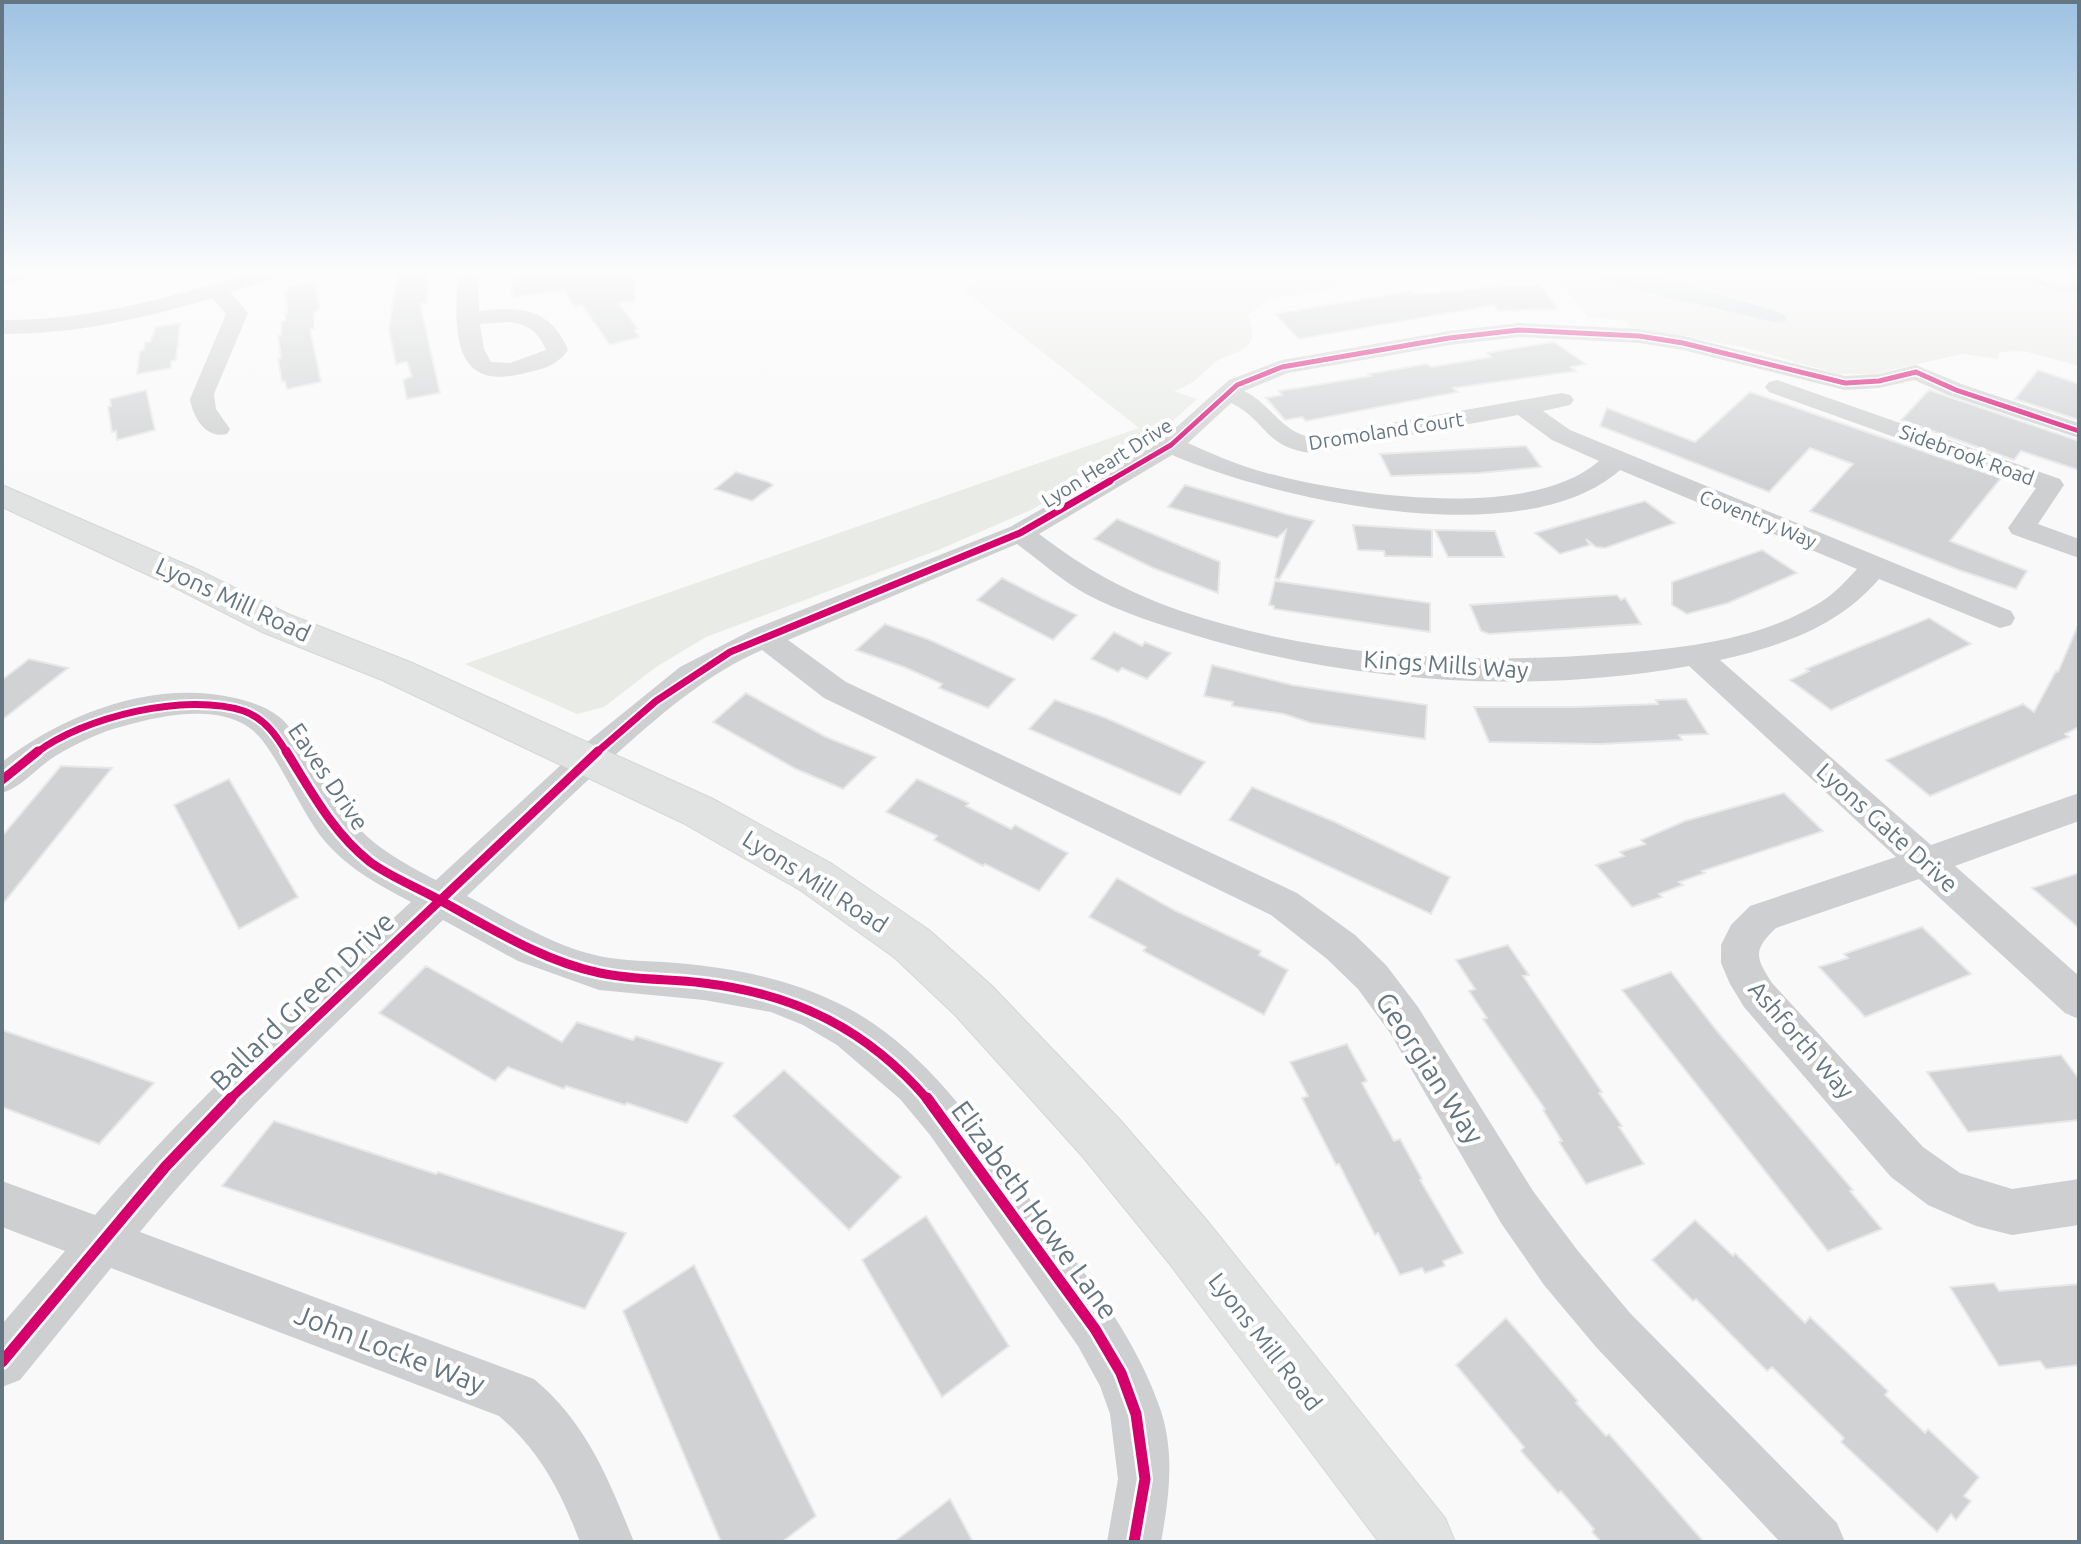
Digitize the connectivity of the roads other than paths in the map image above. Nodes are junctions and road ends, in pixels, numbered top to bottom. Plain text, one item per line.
1 (224, 342) edge
2 (1426, 342) edge
3 (1670, 342) edge
4 (1777, 387) dead end
5 (1226, 393) junction
6 (1562, 400) dead end
7 (1523, 407) junction
8 (218, 429) dead end
9 (2079, 431) edge
10 (1171, 445) junction
11 (1616, 460) junction
12 (2, 495) edge
13 (1020, 533) junction
14 (2079, 549) edge
15 (1874, 567) junction
16 (2000, 618) dead end
17 (765, 636) junction
18 (1696, 655) junction
19 (587, 761) junction
20 (2, 780) edge
21 (2079, 806) edge
22 (1925, 863) junction
23 (442, 899) junction
24 (2079, 1001) edge
25 (2079, 1202) edge
26 (2, 1204) edge
27 (100, 1241) junction
28 (2, 1362) edge
29 (607, 1542) edge
30 (1134, 1542) edge
31 (1421, 1542) edge
32 (1818, 1542) edge

1 - 8 street
2 - 5 street, Lyon Heart Drive
3 - 9 street, Lyon Heart Drive
4 - 14 street, Sidebrook Road
5 - 7 street, Dromoland Court
5 - 10 street, Lyon Heart Drive
6 - 7 street, Dromoland Court
7 - 11 street, Coventry Way
10 - 11 street
10 - 13 street, Lyon Heart Drive
11 - 15 street, Coventry Way
12 - 19 main road, Lyons Mill Road
13 - 17 street, Lyon Heart Drive
13 - 18 street, Kings Mills Way
15 - 16 street, Coventry Way
15 - 18 street, Kings Mills Way
17 - 19 street, Lyon Heart Drive
17 - 32 street, Georgian Way
18 - 22 street, Lyons Gate Drive
19 - 23 street, Ballard Green Drive
19 - 31 main road, Lyons Mill Road
20 - 23 street, Eaves Drive
21 - 22 street, Ashforth Way
22 - 24 street, Lyons Gate Drive
22 - 25 street, Ashforth Way
23 - 27 street, Ballard Green Drive
23 - 30 street, Elizabeth Howe Lane
26 - 27 street
27 - 28 street, Ballard Green Drive
27 - 29 street, John Locke Way

